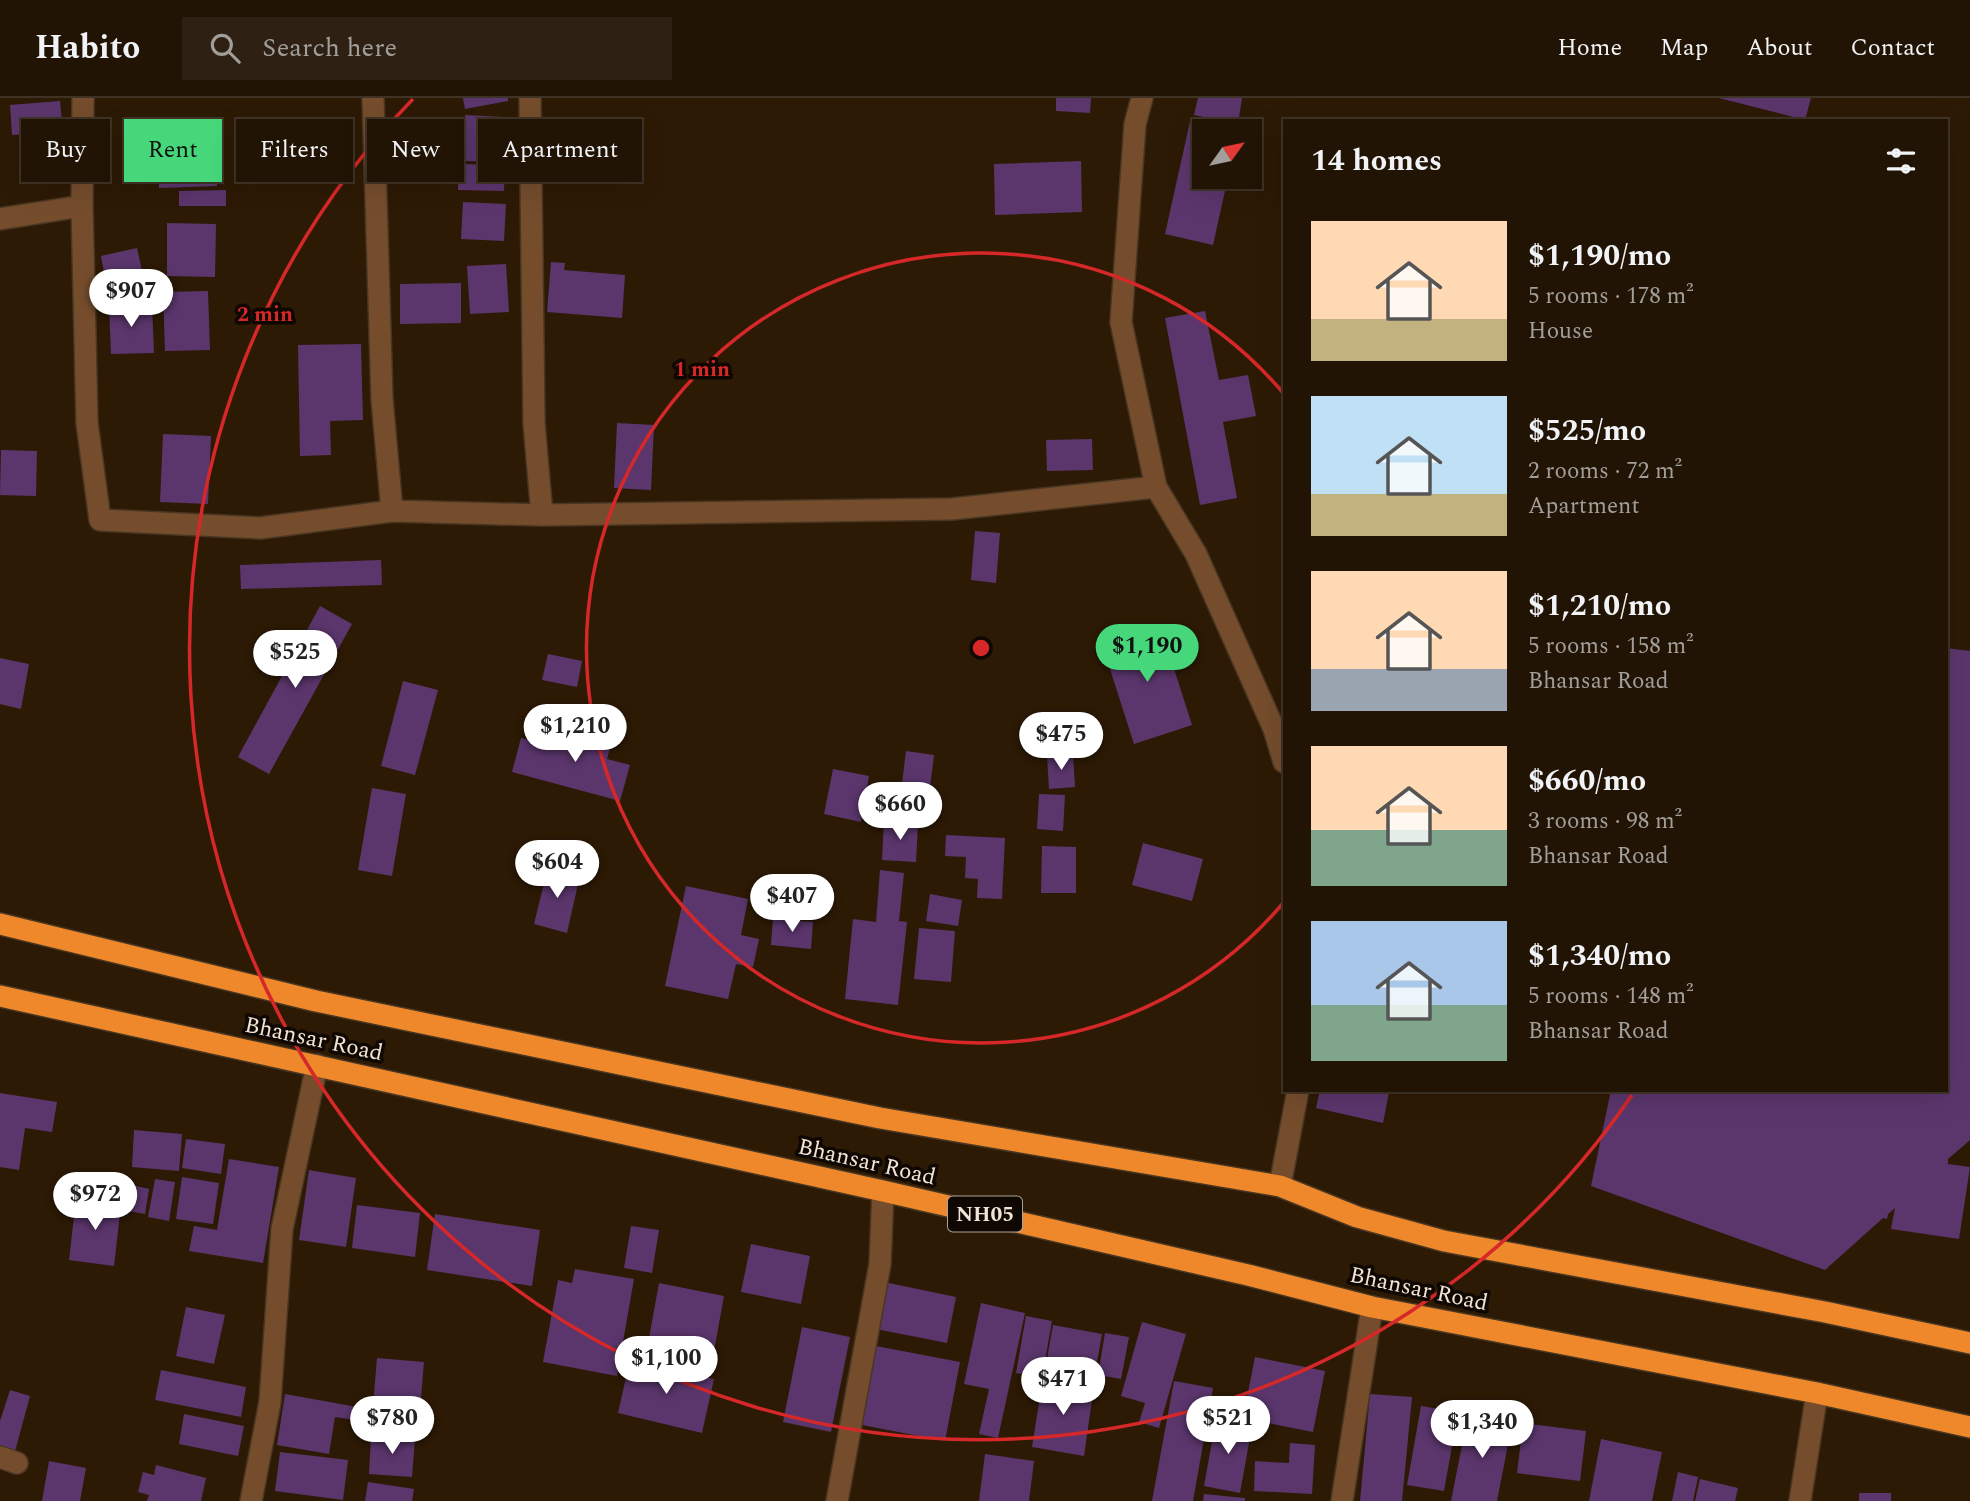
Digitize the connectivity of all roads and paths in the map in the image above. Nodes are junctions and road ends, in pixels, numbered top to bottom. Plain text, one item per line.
1 (83, 98) edge
2 (373, 98) edge
3 (530, 98) edge
4 (1142, 98) edge
5 (82, 206) junction
6 (0, 219) edge
7 (1156, 487) junction
8 (392, 511) junction
9 (542, 515) junction
10 (1283, 759) edge
11 (0, 924) edge
12 (0, 996) edge
13 (317, 1065) junction
14 (1298, 1092) edge
15 (1280, 1186) junction
16 (883, 1191) junction
17 (1372, 1307) junction
18 (1970, 1342) edge
19 (1817, 1393) junction
20 (1970, 1427) edge
21 (251, 1501) edge
22 (837, 1501) edge
23 (1342, 1501) edge
24 (1800, 1501) edge

1 - 5 street
2 - 8 street
3 - 9 street
4 - 7 street
5 - 6 street
5 - 8 street
7 - 9 street
7 - 10 street
8 - 9 street
11 - 15 highway, Bhansar Road
12 - 13 highway, Bhansar Road / NH05
13 - 16 highway, Bhansar Road / NH05
13 - 21 street
14 - 15 street
15 - 18 highway, Bhansar Road
16 - 17 highway, Bhansar Road / NH05
16 - 22 street
17 - 19 highway, Bhansar Road / NH05
17 - 23 street
19 - 20 highway, Bhansar Road / NH05
19 - 24 street

